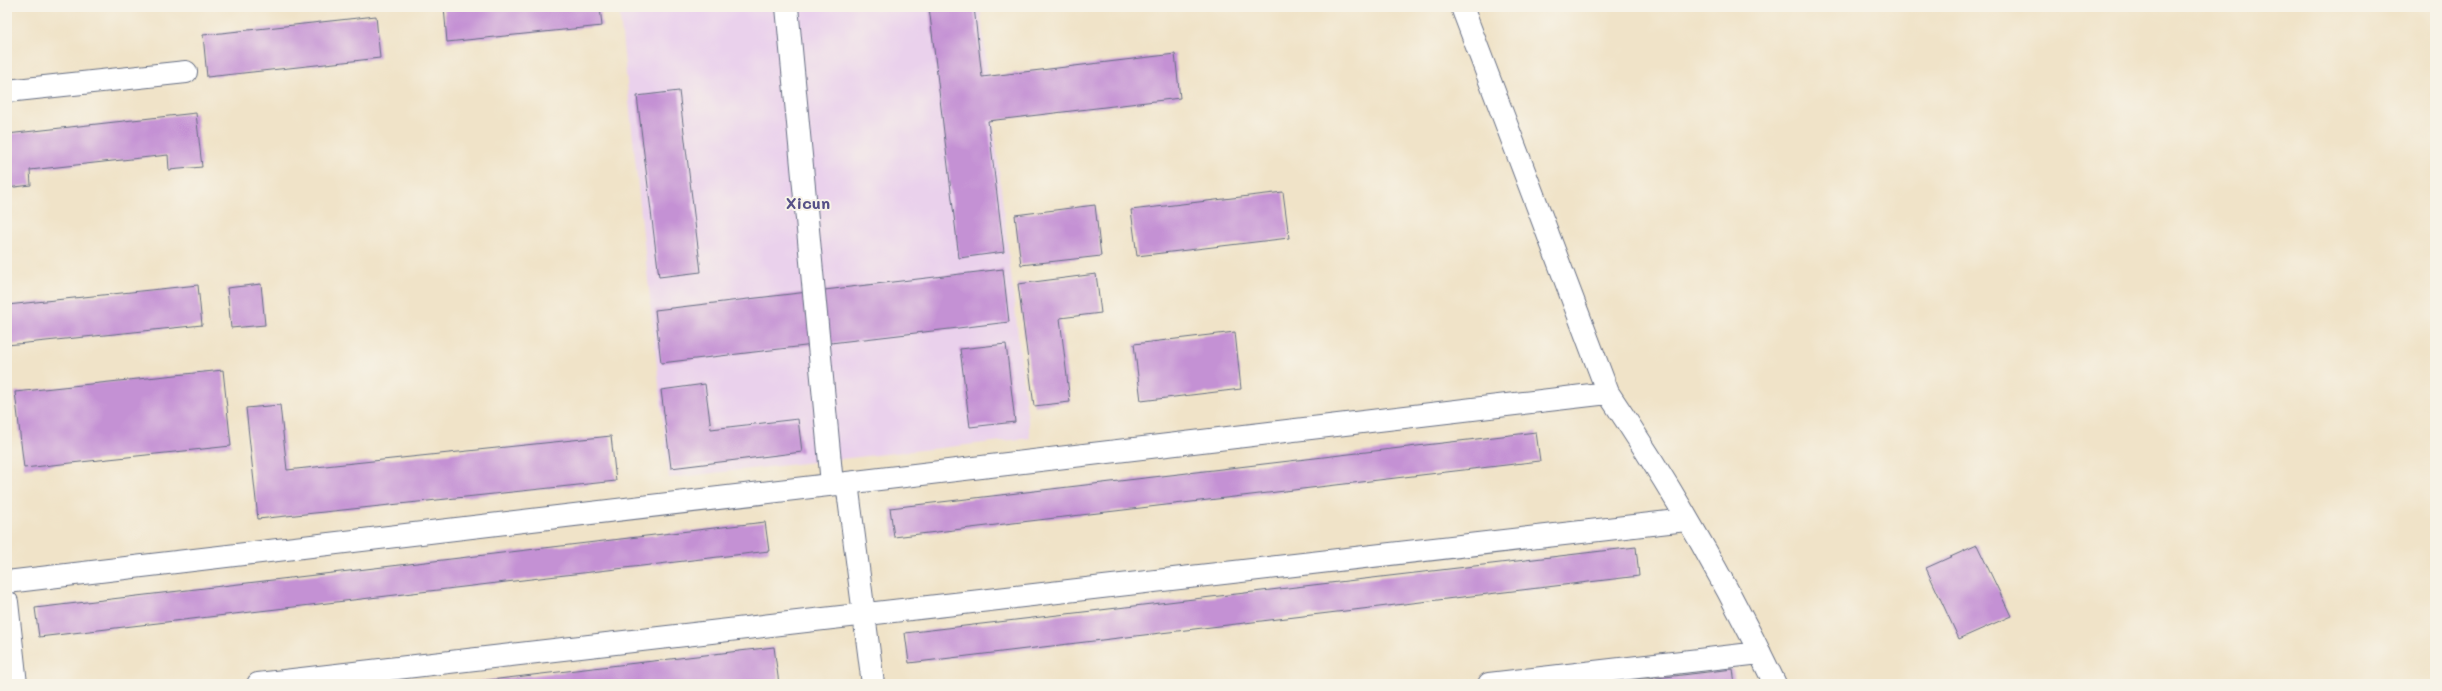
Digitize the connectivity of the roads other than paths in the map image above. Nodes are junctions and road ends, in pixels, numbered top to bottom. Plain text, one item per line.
1 (787, 7) edge
2 (1462, 7) edge
3 (186, 72) dead end
4 (7, 91) edge
5 (1608, 393) junction
6 (839, 484) junction
7 (1686, 520) junction
8 (7, 582) edge
9 (7, 602) edge
10 (864, 614) junction
11 (1760, 653) junction
12 (16, 684) edge
13 (258, 684) edge
14 (873, 684) edge
15 (1489, 684) edge
16 (1775, 684) edge

1 - 6 street
2 - 5 street
3 - 4 street
5 - 6 street
5 - 7 street
6 - 8 street
6 - 10 street
7 - 10 street
7 - 11 street
9 - 12 street
10 - 13 street
10 - 14 street
11 - 15 street
11 - 16 street

